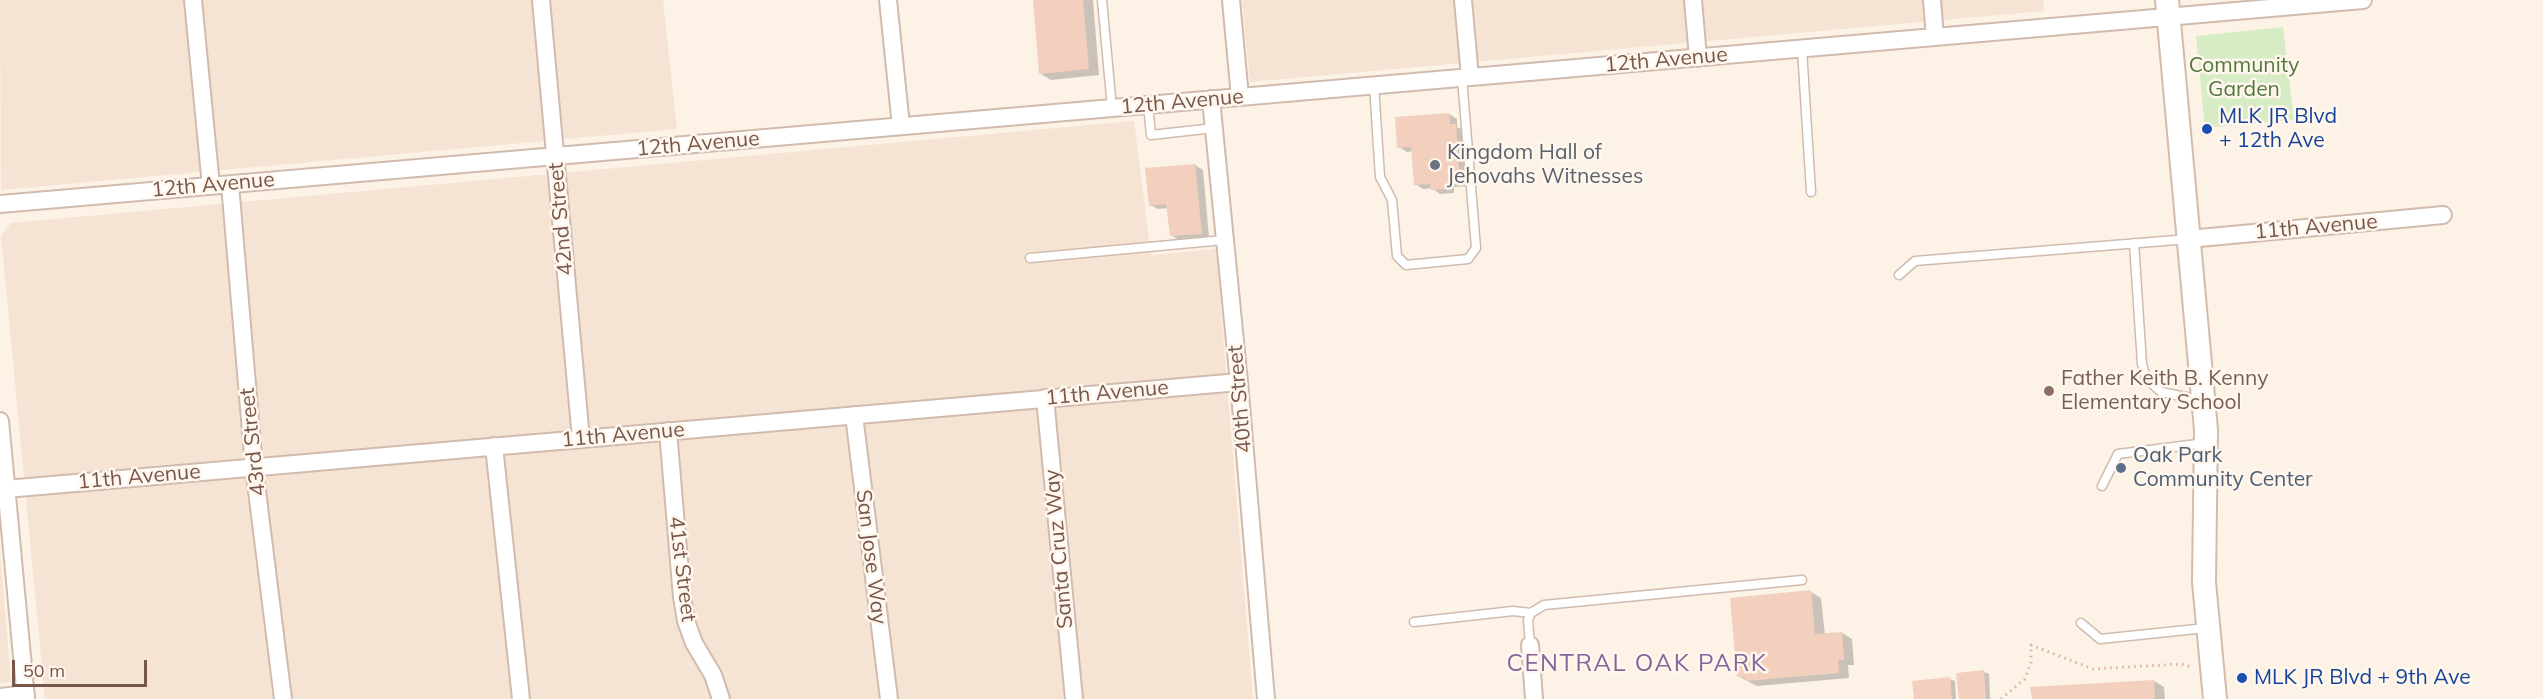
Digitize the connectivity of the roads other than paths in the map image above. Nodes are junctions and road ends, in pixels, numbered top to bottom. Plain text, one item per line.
1 (193, 0) edge
2 (541, 0) edge
3 (888, 0) edge
4 (1102, 0) edge
5 (1231, 0) edge
6 (1463, 0) edge
7 (1693, 0) edge
8 (1932, 0) edge
9 (2363, 0) edge
10 (2168, 8) edge
11 (1935, 37) junction
12 (1802, 48) junction
13 (1698, 58) junction
14 (1466, 77) junction
15 (1374, 85) junction
16 (1240, 97) junction
17 (1211, 99) junction
18 (1148, 105) junction
19 (1112, 108) junction
20 (901, 126) junction
21 (1214, 129) junction
22 (556, 156) junction
23 (230, 184) junction
24 (212, 186) junction
25 (1811, 192) dead end
26 (0, 204) edge
27 (2443, 215) dead end
28 (2189, 239) junction
29 (1224, 240) junction
30 (2134, 243) junction
31 (1030, 258) dead end
32 (1899, 275) dead end
33 (1239, 382) junction
34 (1044, 398) junction
35 (2203, 400) junction
36 (854, 415) junction
37 (0, 428) edge
38 (668, 431) junction
39 (581, 439) junction
40 (2206, 443) junction
41 (495, 446) junction
42 (254, 467) junction
43 (2102, 486) dead end
44 (6, 489) junction
45 (1802, 580) dead end
46 (1531, 613) junction
47 (1414, 622) dead end
48 (2081, 623) dead end
49 (2208, 628) junction
50 (1530, 645) joint
51 (0, 697) edge
52 (26, 697) edge
53 (283, 699) edge
54 (521, 699) edge
55 (722, 699) edge
56 (889, 699) edge
57 (1074, 699) edge
58 (1266, 699) edge
59 (1534, 699) edge
60 (2215, 699) edge

1 - 24 street
2 - 22 street, 42nd Street
3 - 20 street
4 - 19 lane
5 - 16 street
6 - 14 street
7 - 13 street
8 - 11 street
9 - 10 street, 12th Avenue
10 - 11 street, 12th Avenue
10 - 28 street
11 - 12 street, 12th Avenue
12 - 13 street, 12th Avenue
12 - 25 lane
13 - 14 street, 12th Avenue
14 - 15 street, 12th Avenue
14 - 15 lane
15 - 16 street, 12th Avenue
16 - 17 street, 12th Avenue
17 - 18 street, 12th Avenue
17 - 21 street, 40th Street
18 - 19 street, 12th Avenue
18 - 21 lane
19 - 20 street, 12th Avenue
20 - 22 street, 12th Avenue
21 - 29 street, 40th Street
22 - 23 street, 12th Avenue
22 - 39 street, 42nd Street
23 - 24 street, 12th Avenue
23 - 42 street, 43rd Street
24 - 26 street, 12th Avenue
27 - 28 street, 11th Avenue
28 - 30 lane
28 - 35 street
29 - 31 lane
29 - 33 street, 40th Street
30 - 32 lane
30 - 35 lane
33 - 34 street, 11th Avenue
33 - 58 street, 40th Street
34 - 36 street, 11th Avenue
34 - 57 street, Santa Cruz Way
35 - 40 street
36 - 38 street, 11th Avenue
36 - 56 street, San Jose Way
37 - 44 street
38 - 39 street, 11th Avenue
38 - 55 street, 41st Street
39 - 41 street, 11th Avenue
40 - 43 lane
40 - 49 street
41 - 42 street, 11th Avenue
41 - 54 street
42 - 44 street, 11th Avenue
42 - 53 street, 43rd Street
44 - 52 street
45 - 46 lane
46 - 47 lane
46 - 50 lane
48 - 49 lane
49 - 60 street
50 - 59 street
51 - 52 street

